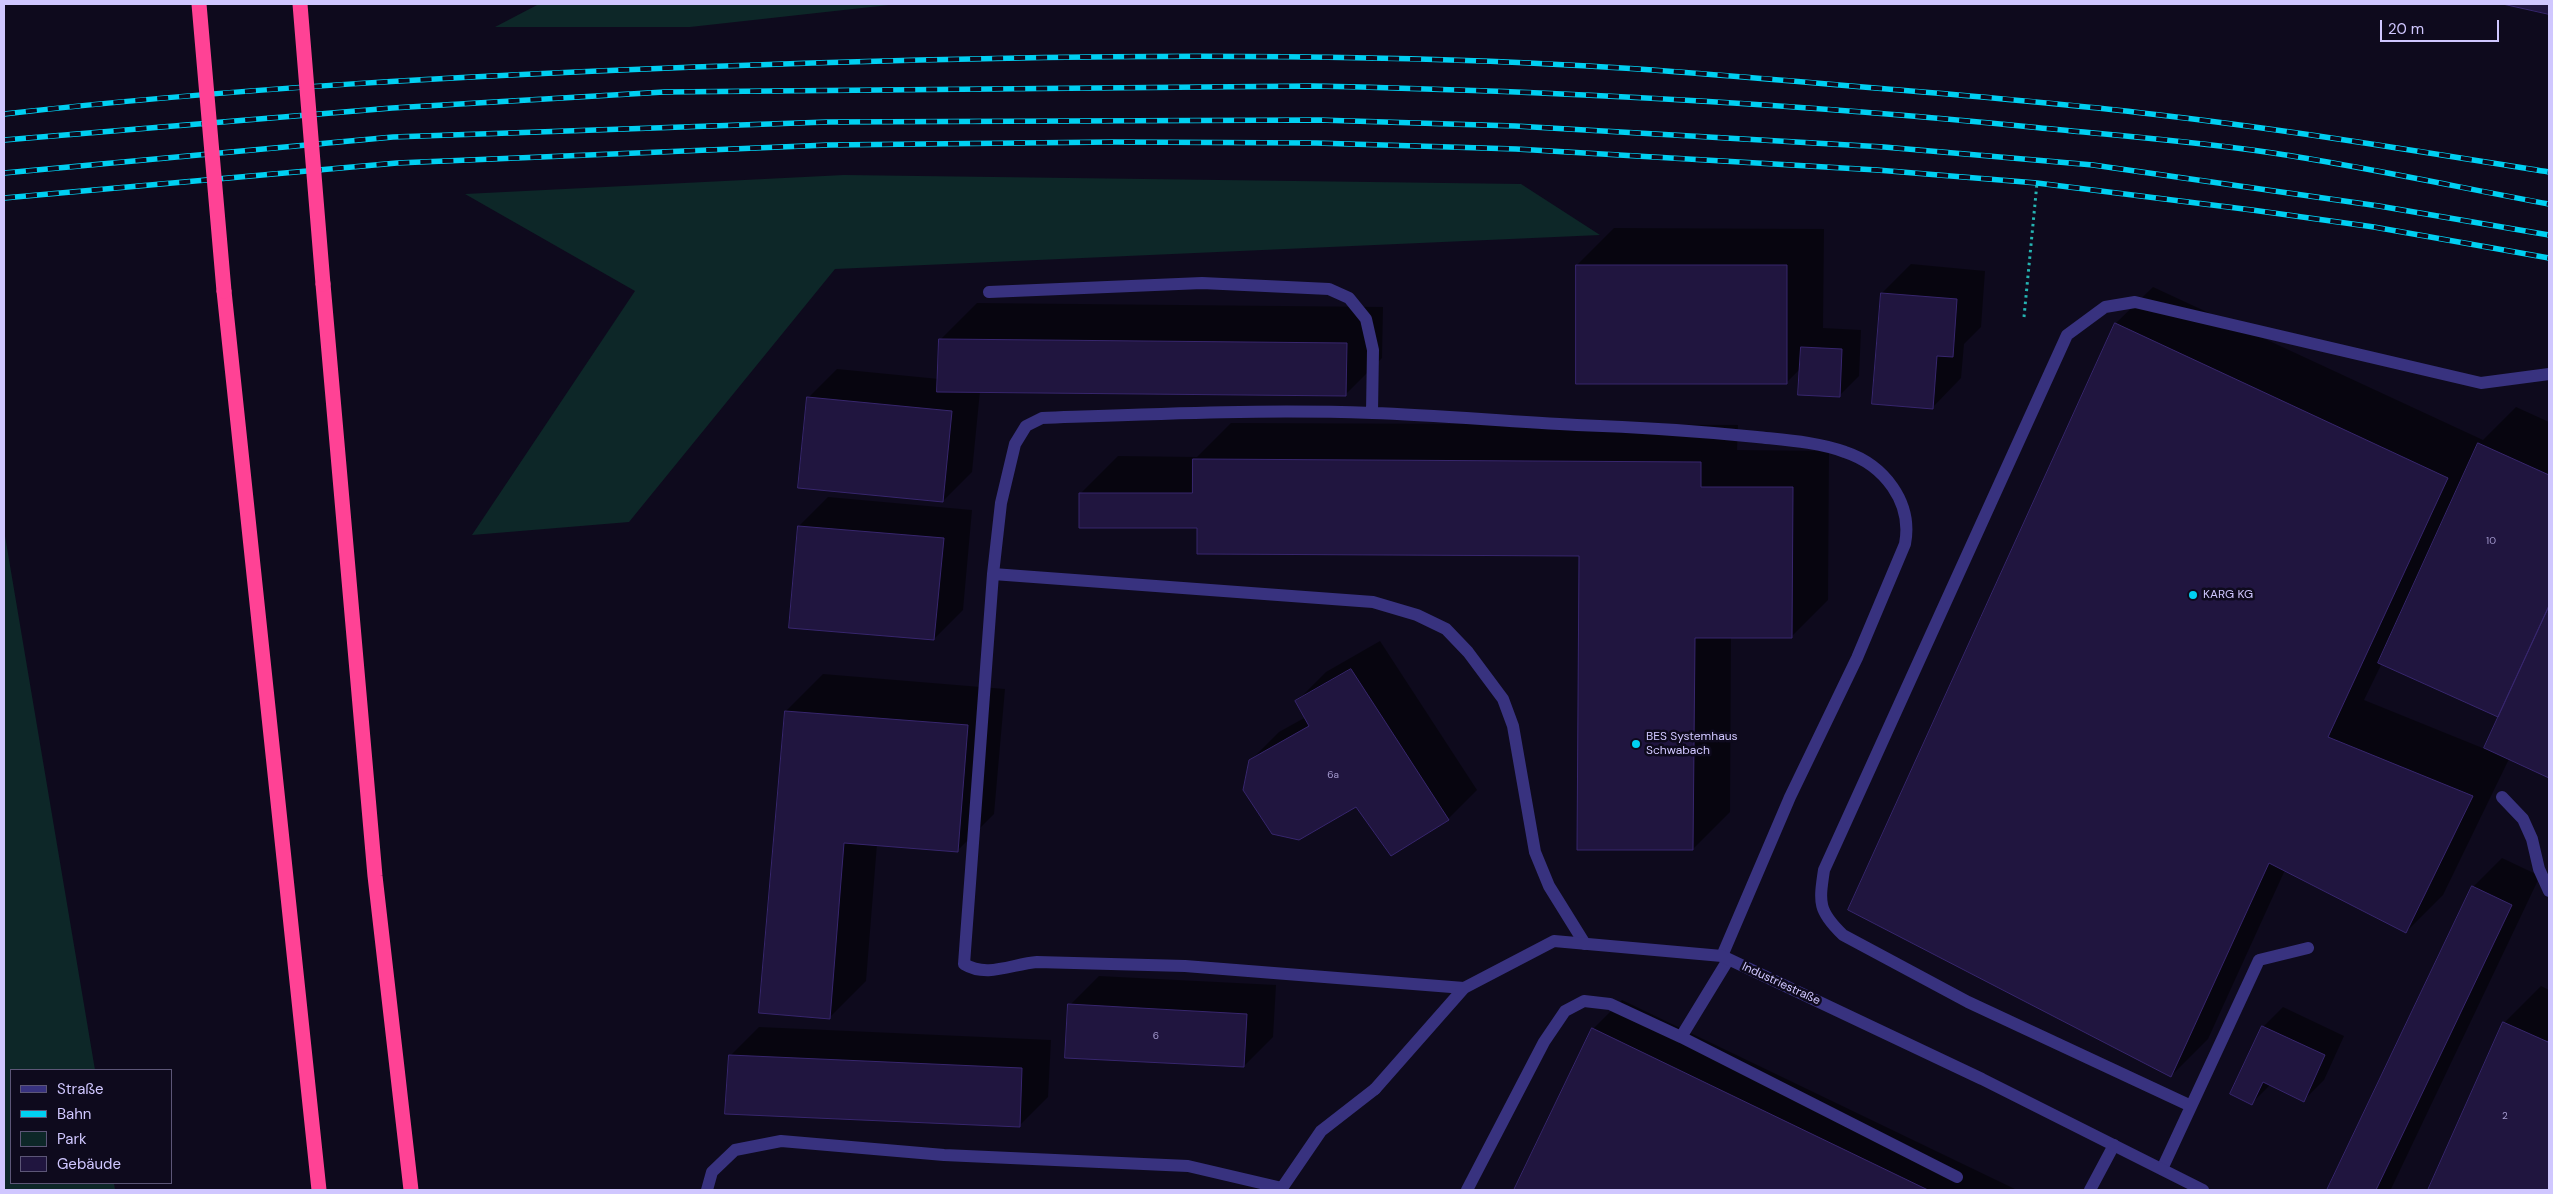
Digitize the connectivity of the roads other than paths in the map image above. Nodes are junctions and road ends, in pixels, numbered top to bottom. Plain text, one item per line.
1 (198, 4) edge
2 (300, 4) edge
3 (990, 292) dead end
4 (2549, 374) edge
5 (1372, 412) junction
6 (993, 574) junction
7 (2502, 797) dead end
8 (2549, 891) edge
9 (1585, 944) junction
10 (2308, 948) dead end
11 (1725, 958) junction
12 (1464, 988) junction
13 (1681, 1037) junction
14 (2191, 1106) junction
15 (2114, 1145) junction
16 (2162, 1169) junction
17 (1957, 1177) dead end
18 (319, 1190) edge
19 (411, 1190) edge
20 (707, 1190) edge
21 (1467, 1190) edge
22 (2090, 1190) edge
23 (2203, 1190) edge

1 - 18 highway, bridge
2 - 19 highway, bridge
3 - 5 street
4 - 14 street
5 - 6 street
5 - 11 street
6 - 9 street
6 - 12 street
7 - 8 street
9 - 11 street, Industriestraße
9 - 12 street, Industriestraße
10 - 14 street
11 - 13 street
11 - 15 street, Industriestraße
12 - 20 street, Industriestraße
13 - 17 street
13 - 21 street
14 - 16 street
15 - 16 street, Industriestraße
15 - 22 street
16 - 23 street, Industriestraße

